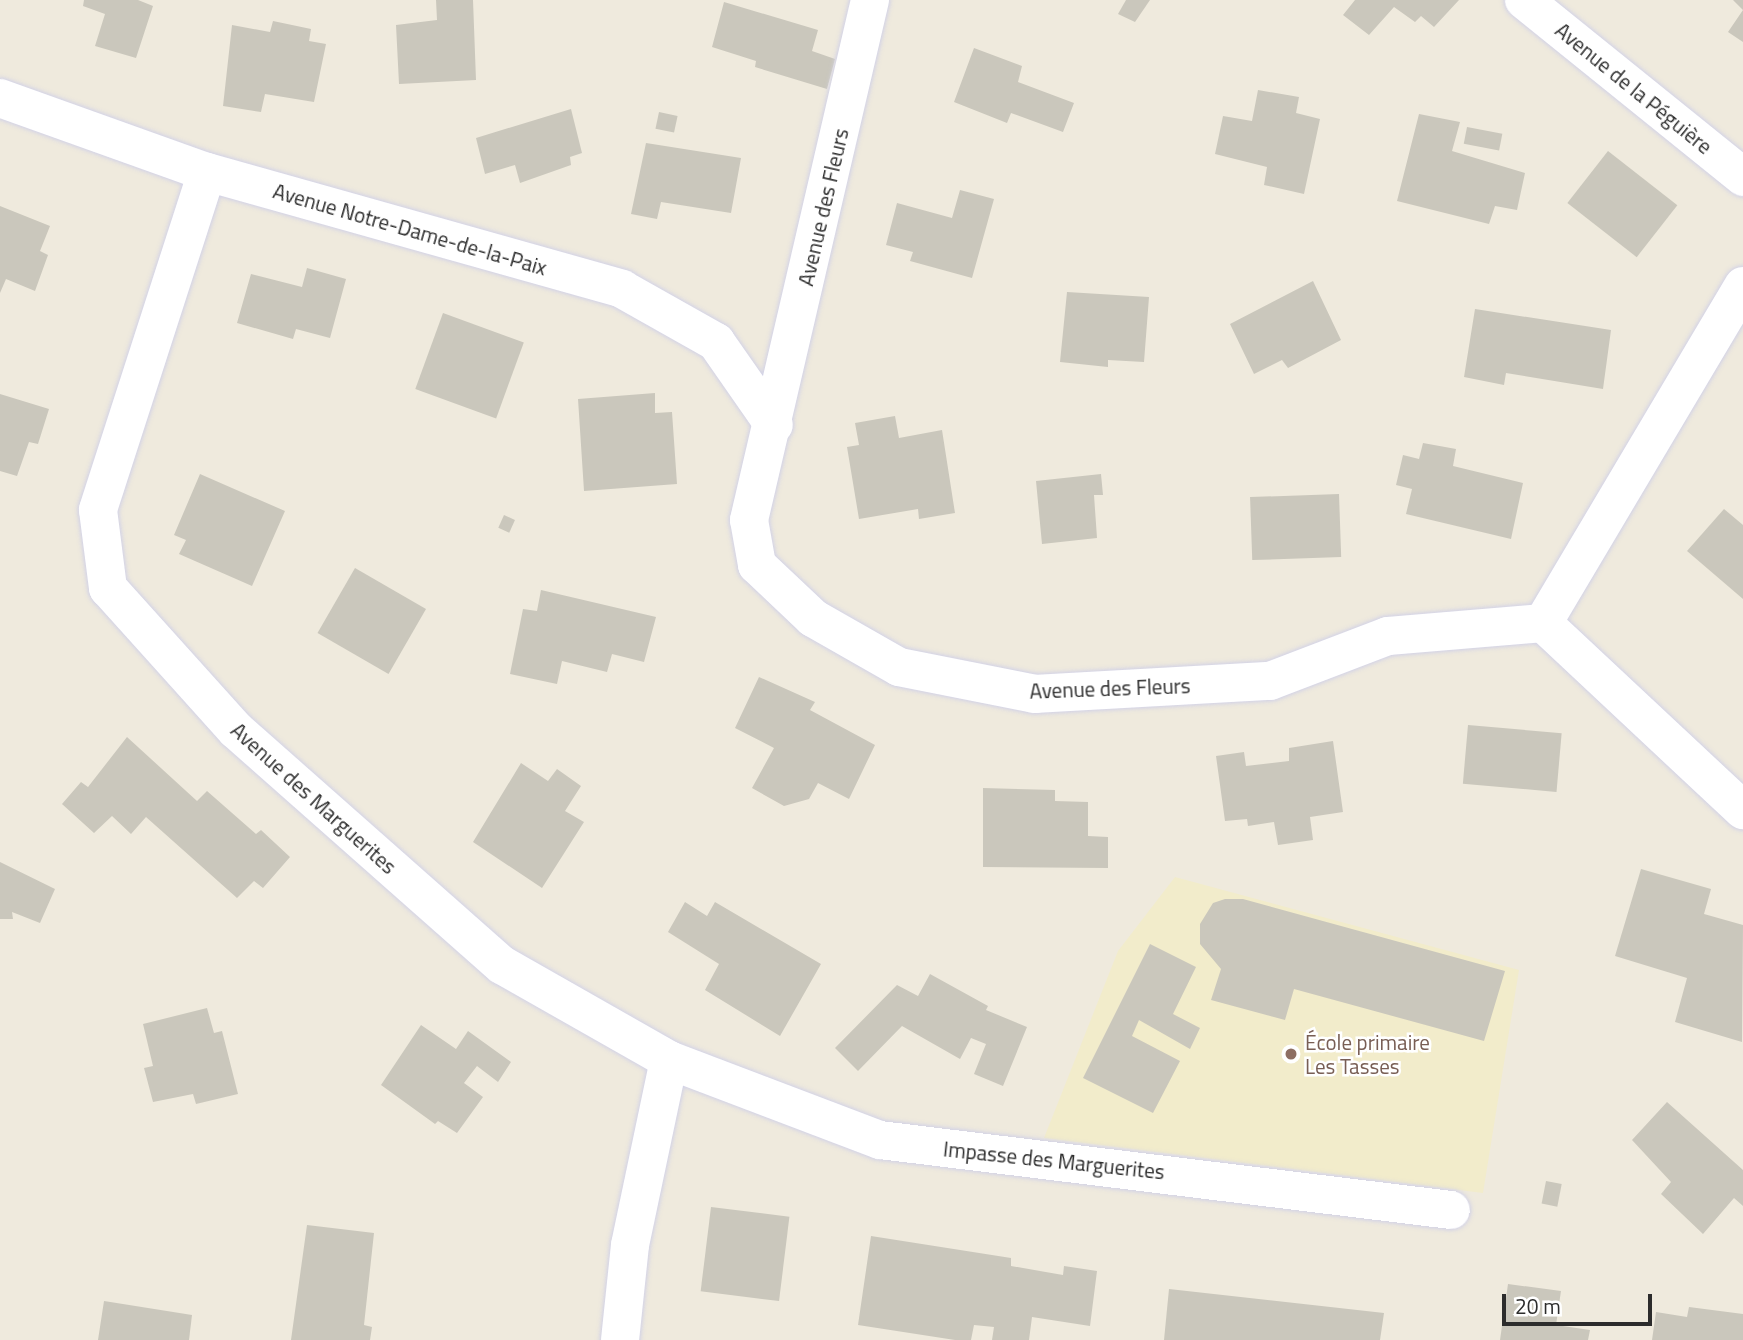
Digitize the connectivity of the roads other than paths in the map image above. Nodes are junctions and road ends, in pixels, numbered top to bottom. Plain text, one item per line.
1 (870, 0) edge
2 (1524, 0) edge
3 (0, 98) edge
4 (208, 172) junction
5 (1743, 177) edge
6 (1743, 286) edge
7 (774, 425) junction
8 (1543, 623) junction
9 (1743, 810) edge
10 (669, 1060) junction
11 (1451, 1210) dead end
12 (620, 1340) edge

1 - 7 street, Avenue des Fleurs
2 - 5 street, Avenue de la Péguière
3 - 4 street, Avenue Notre-Dame-de-la-Paix
4 - 7 street, Avenue Notre-Dame-de-la-Paix
4 - 10 street, Avenue des Marguerites
6 - 8 street
7 - 8 street, Avenue des Fleurs
8 - 9 street
10 - 11 street, Impasse des Marguerites
10 - 12 street

